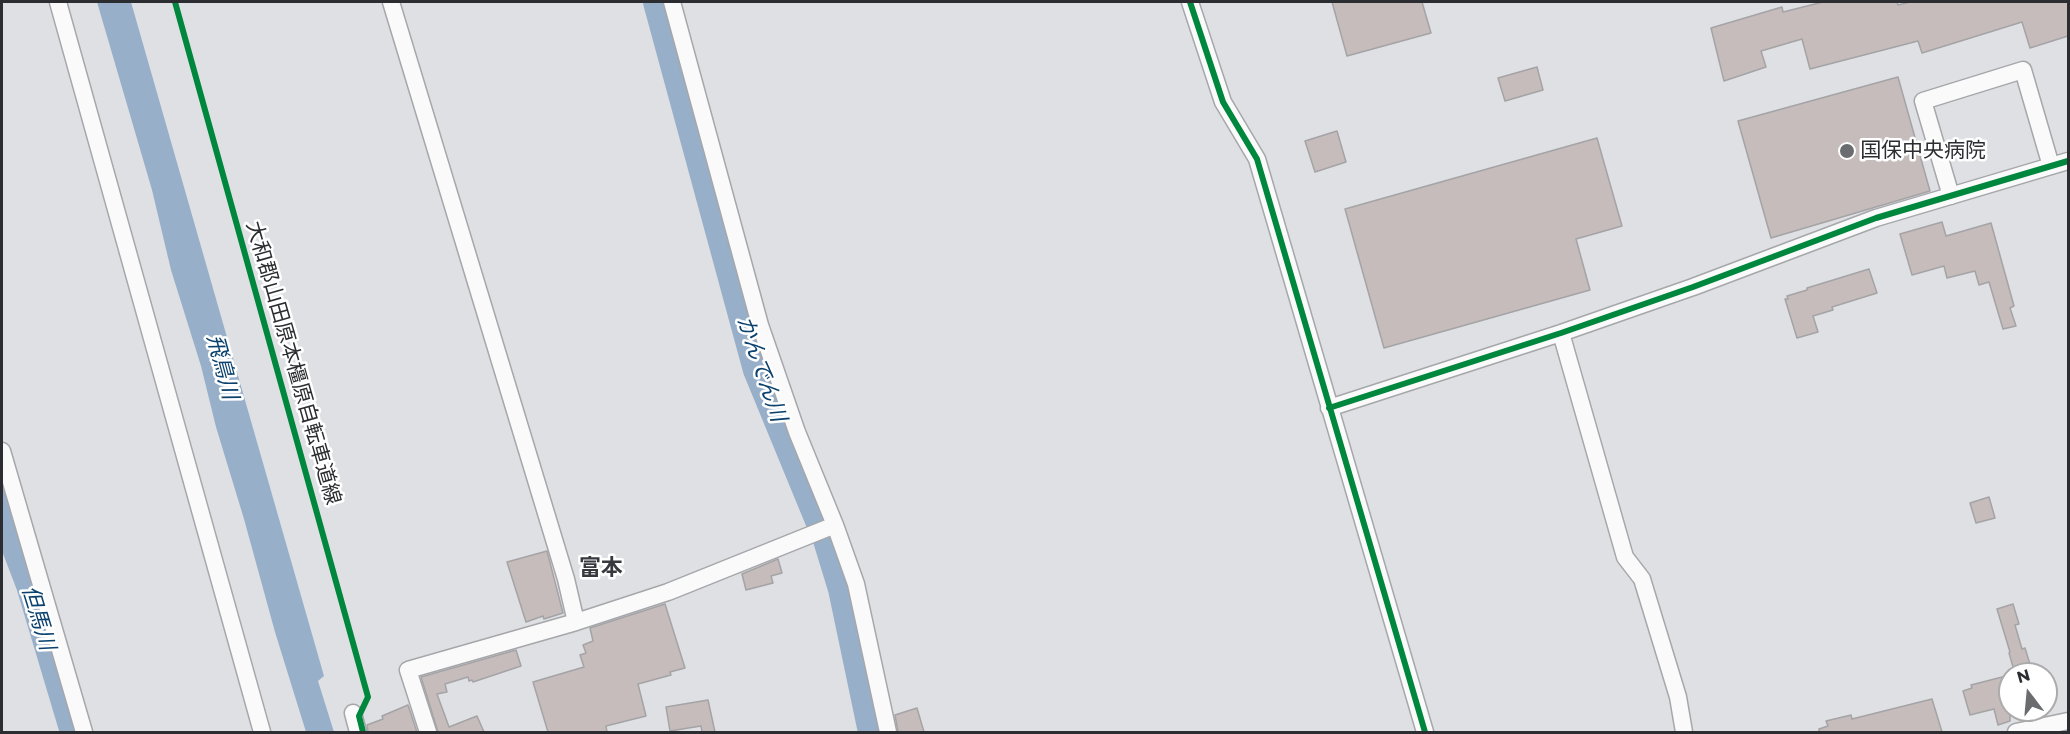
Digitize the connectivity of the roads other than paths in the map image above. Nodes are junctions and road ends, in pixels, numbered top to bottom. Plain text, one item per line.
1 (58, 2) edge
2 (391, 2) edge
3 (672, 2) edge
4 (1190, 2) edge
5 (2068, 161) edge
6 (2051, 165) junction
7 (1951, 196) junction
8 (1561, 333) junction
9 (1329, 408) junction
10 (2, 451) edge
11 (835, 525) junction
12 (576, 622) junction
13 (353, 713) dead end
14 (2068, 721) edge
15 (84, 732) edge
16 (262, 732) edge
17 (358, 732) edge
18 (428, 732) edge
19 (888, 732) edge
20 (1425, 732) edge
21 (1684, 732) edge
22 (2016, 732) edge

1 - 16 street
2 - 12 street
3 - 11 street
4 - 9 street
5 - 6 street
6 - 7 street
6 - 7 street
7 - 8 street
8 - 9 street
8 - 21 street
9 - 20 street
10 - 15 street
11 - 12 street
11 - 19 street
12 - 18 street
13 - 17 street
14 - 22 street

